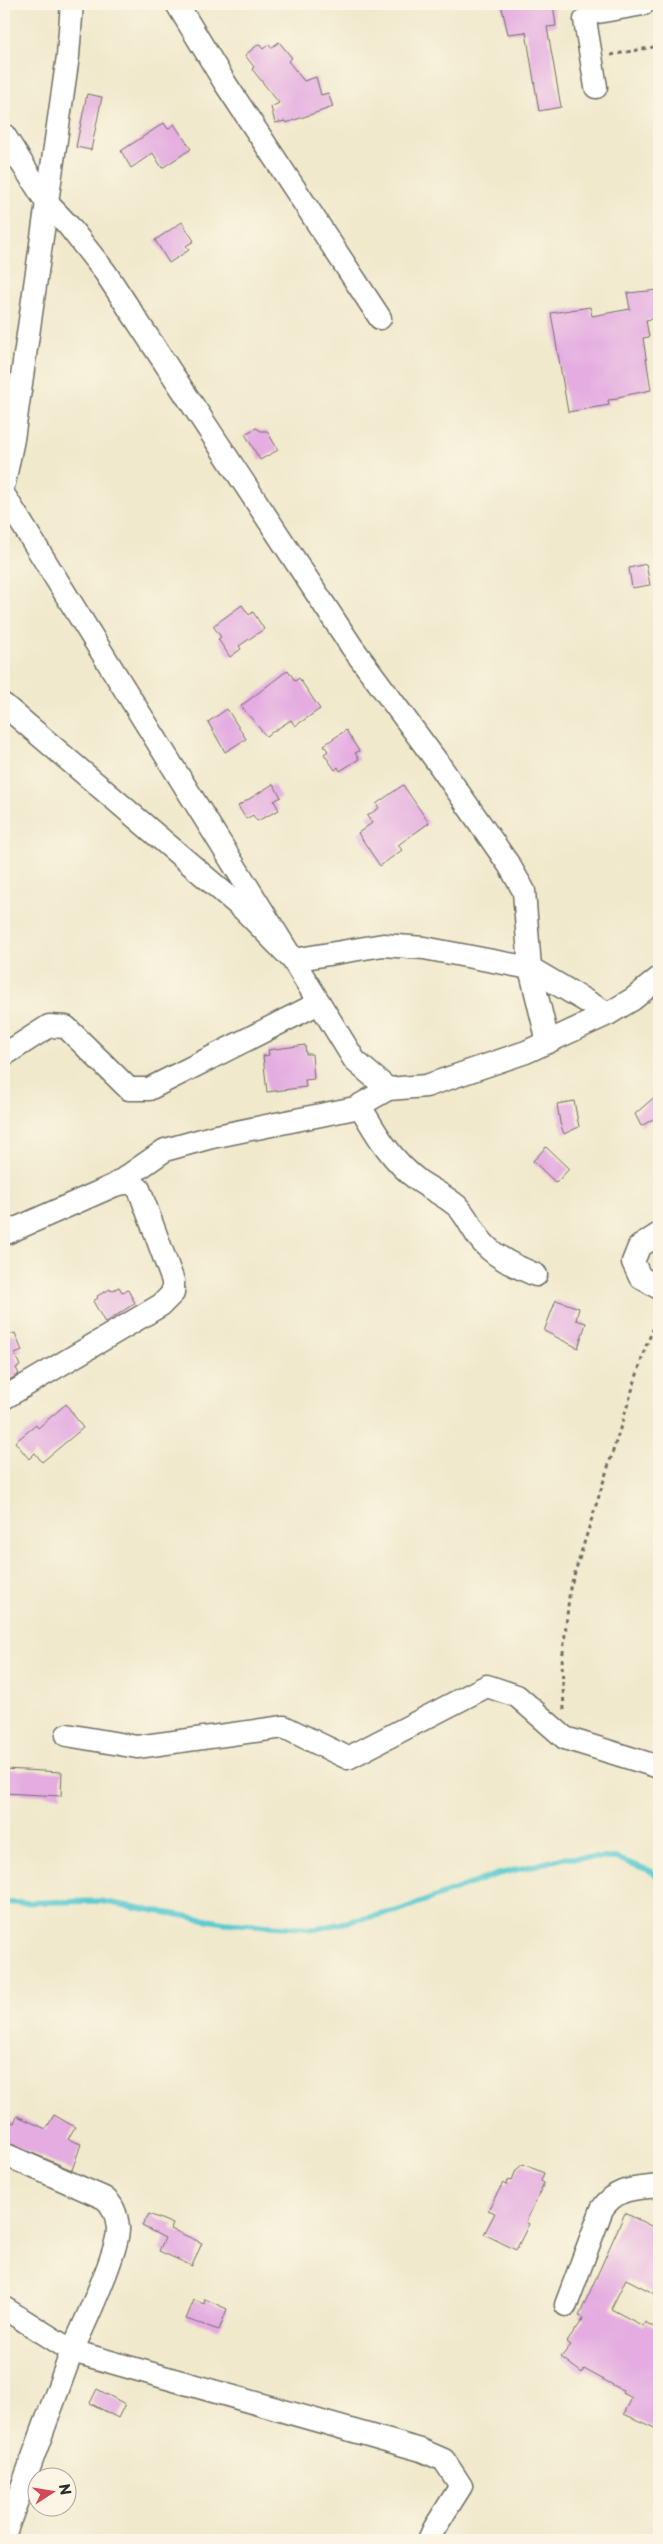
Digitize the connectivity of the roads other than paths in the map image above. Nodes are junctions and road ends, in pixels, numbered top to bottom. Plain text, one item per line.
1 (72, 4) edge
2 (177, 4) edge
3 (643, 4) edge
4 (596, 87) dead end
5 (4, 135) edge
6 (47, 203) junction
7 (380, 318) dead end
8 (4, 483) edge
9 (4, 495) edge
10 (4, 704) edge
11 (293, 960) junction
12 (530, 968) junction
13 (659, 978) edge
14 (319, 1003) junction
15 (608, 1014) junction
16 (548, 1042) junction
17 (4, 1055) edge
18 (388, 1090) junction
19 (360, 1106) junction
20 (115, 1185) junction
21 (4, 1234) edge
22 (659, 1234) edge
23 (536, 1275) dead end
24 (659, 1288) edge
25 (4, 1398) edge
26 (67, 1736) dead end
27 (659, 1767) edge
28 (4, 2154) edge
29 (659, 2186) edge
30 (566, 2305) dead end
31 (4, 2308) edge
32 (72, 2350) junction
33 (4, 2536) edge
34 (429, 2540) edge

1 - 6 street
2 - 7 street
3 - 4 street
5 - 6 street
6 - 8 street
6 - 12 street
9 - 11 street
10 - 11 street
11 - 12 street
11 - 14 street
12 - 15 street
12 - 16 street
13 - 15 street
14 - 17 street
14 - 18 street
15 - 16 street
16 - 18 street
18 - 19 street
19 - 20 street
19 - 23 street
20 - 21 street
20 - 25 street
22 - 24 street
26 - 27 street
28 - 32 street
29 - 30 street
31 - 32 street
32 - 33 street
32 - 34 street

